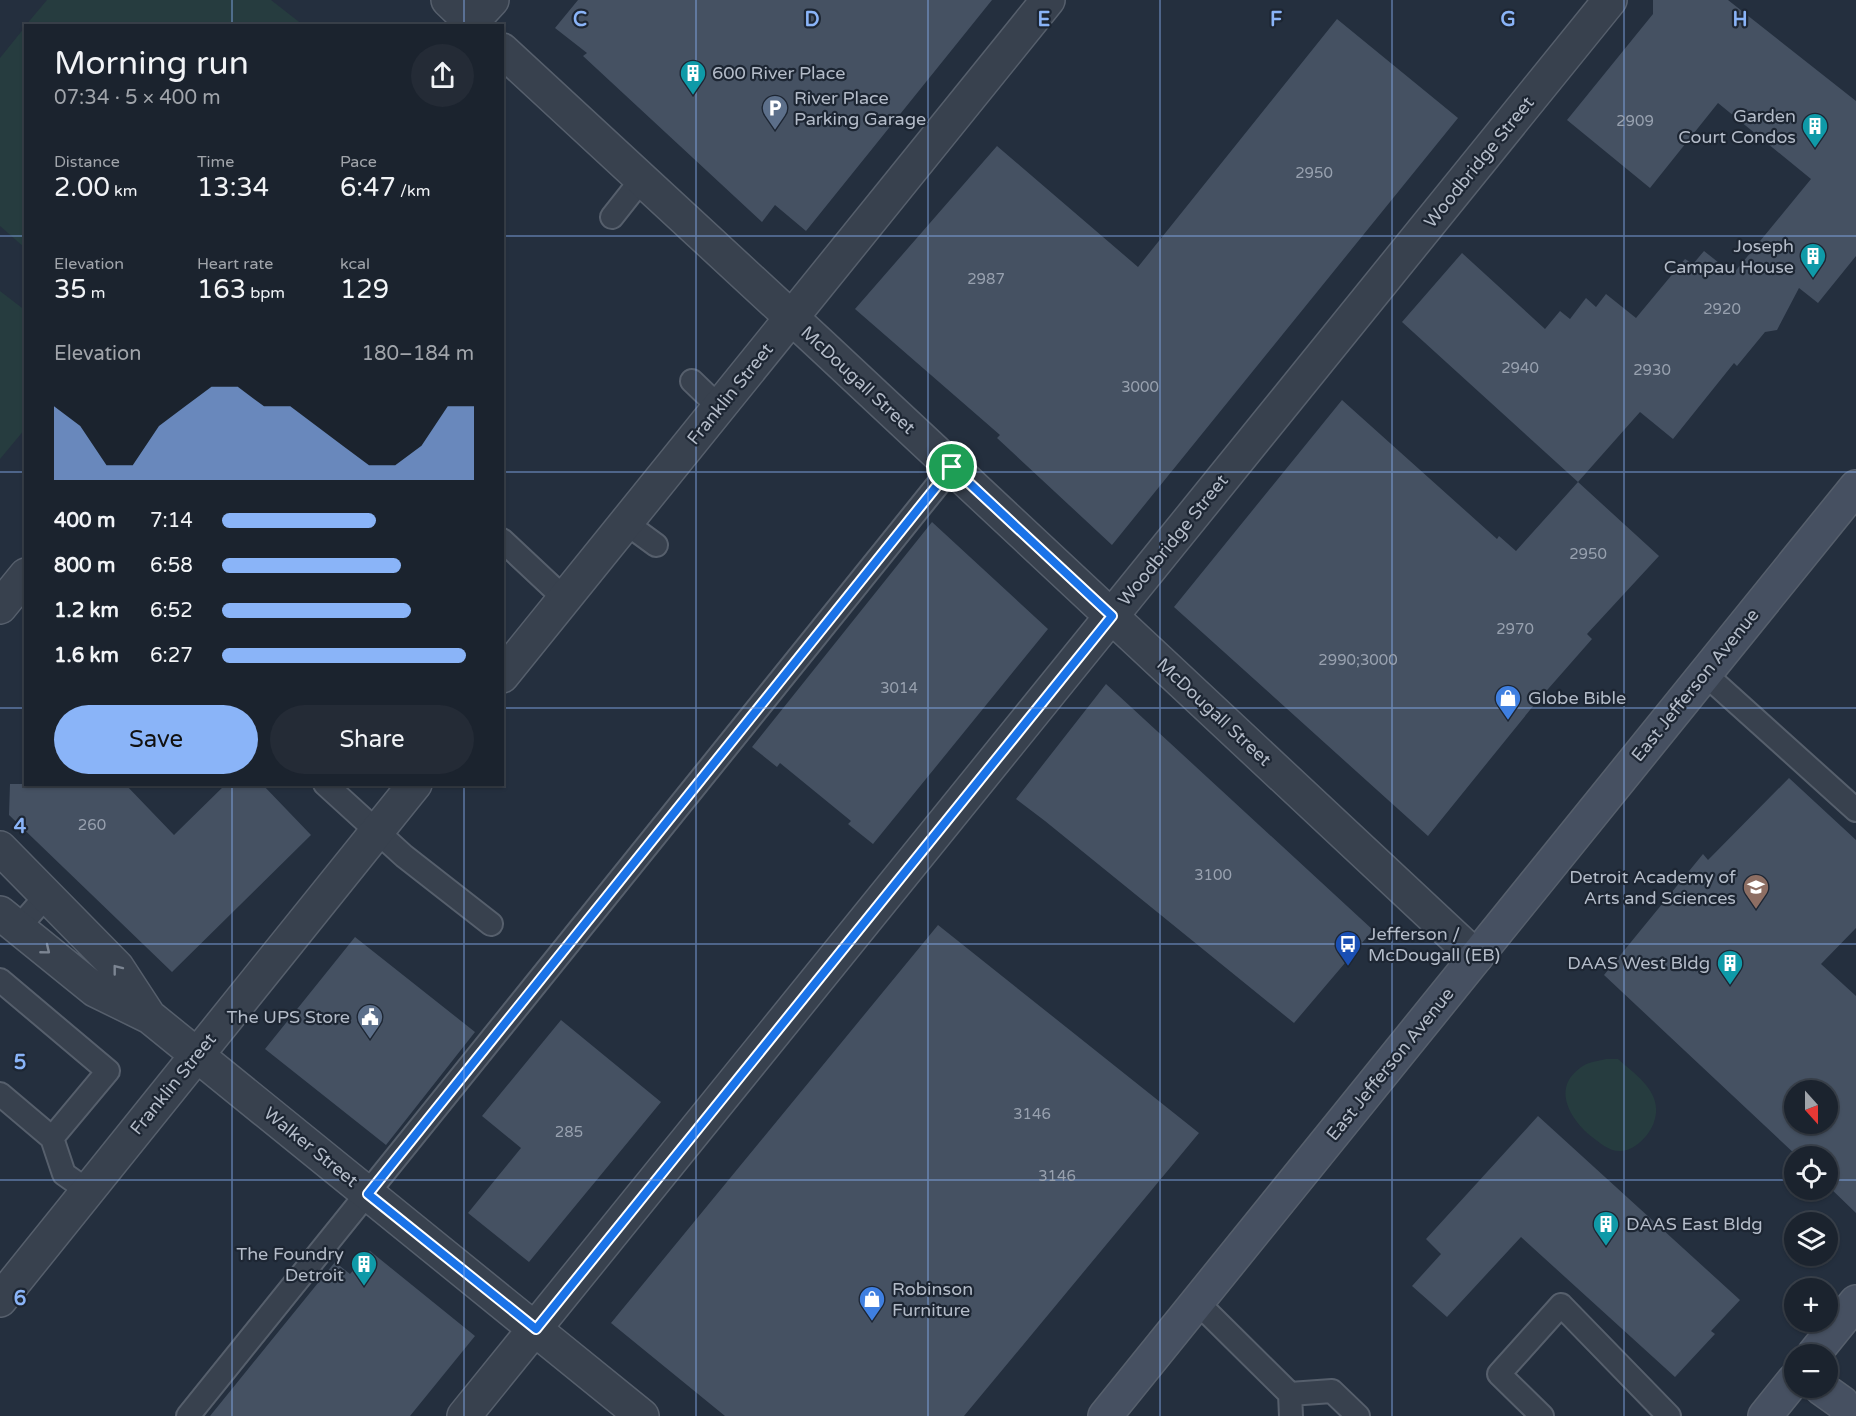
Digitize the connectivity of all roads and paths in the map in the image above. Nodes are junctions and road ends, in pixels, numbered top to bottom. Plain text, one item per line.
1 (448, 0) edge
2 (1048, 0) edge
3 (1610, 0) edge
4 (477, 18) edge
5 (504, 52) edge
6 (642, 179) junction
7 (612, 217) dead end
8 (792, 318) junction
9 (692, 381) dead end
10 (719, 407) junction
11 (952, 467) junction
12 (1856, 487) edge
13 (626, 523) junction
14 (504, 542) edge
15 (656, 545) dead end
16 (24, 577) edge
17 (565, 599) junction
18 (0, 607) edge
19 (1112, 616) junction
20 (504, 674) edge
21 (1705, 674) junction
22 (327, 786) edge
23 (413, 786) edge
24 (1856, 810) edge
25 (378, 831) junction
26 (0, 848) edge
27 (47, 895) junction
28 (9, 921) edge
29 (491, 924) dead end
30 (1476, 957) junction
31 (0, 980) edge
32 (150, 1017) junction
33 (197, 1055) junction
34 (0, 1094) edge
35 (52, 1138) junction
36 (88, 1191) junction
37 (368, 1194) junction
38 (0, 1300) edge
39 (1197, 1302) junction
40 (1855, 1306) edge
41 (536, 1329) junction
42 (1823, 1344) edge
43 (1785, 1398) edge
44 (1832, 1398) edge
45 (1291, 1405) edge
46 (188, 1416) edge
47 (464, 1416) edge
48 (642, 1416) edge
49 (1105, 1416) edge
50 (1358, 1416) edge
51 (1542, 1416) edge
52 (1669, 1416) edge
53 (1765, 1416) edge
54 (1850, 1416) edge

1 - 4 street
2 - 8 street, Franklin Street
3 - 19 street, Woodbridge Street
5 - 6 street, McDougall Street
6 - 7 lane
6 - 8 street, McDougall Street
8 - 10 street, Franklin Street
8 - 11 street, McDougall Street
9 - 10 lane
10 - 13 street, Franklin Street
11 - 19 street, McDougall Street
11 - 37 lane
12 - 21 main road, East Jefferson Avenue
13 - 15 lane
13 - 17 street, Franklin Street
14 - 17 lane
16 - 18 street
17 - 20 street, Franklin Street
19 - 30 street, McDougall Street
19 - 41 street, Woodbridge Street
21 - 24 lane
21 - 30 main road, East Jefferson Avenue
22 - 25 lane
23 - 25 street, Franklin Street
25 - 29 lane
25 - 33 street, Franklin Street
26 - 27 street
27 - 28 lane
32 -> 27 street
28 -> 32 street, Walker Street
30 - 39 main road, East Jefferson Avenue
31 - 35 lane
32 - 33 street, Walker Street
33 - 36 street, Franklin Street
33 - 37 street, Walker Street
34 - 35 lane
35 - 36 lane
36 - 38 street, Franklin Street
37 - 41 street, Walker Street
37 - 46 lane
39 - 45 lane
39 - 49 main road, East Jefferson Avenue
40 - 42 main road
41 - 47 street, Woodbridge Street
41 - 48 street, Walker Street
43 - 53 main road
44 - 54 main road
45 - 50 lane
51 - 52 lane

